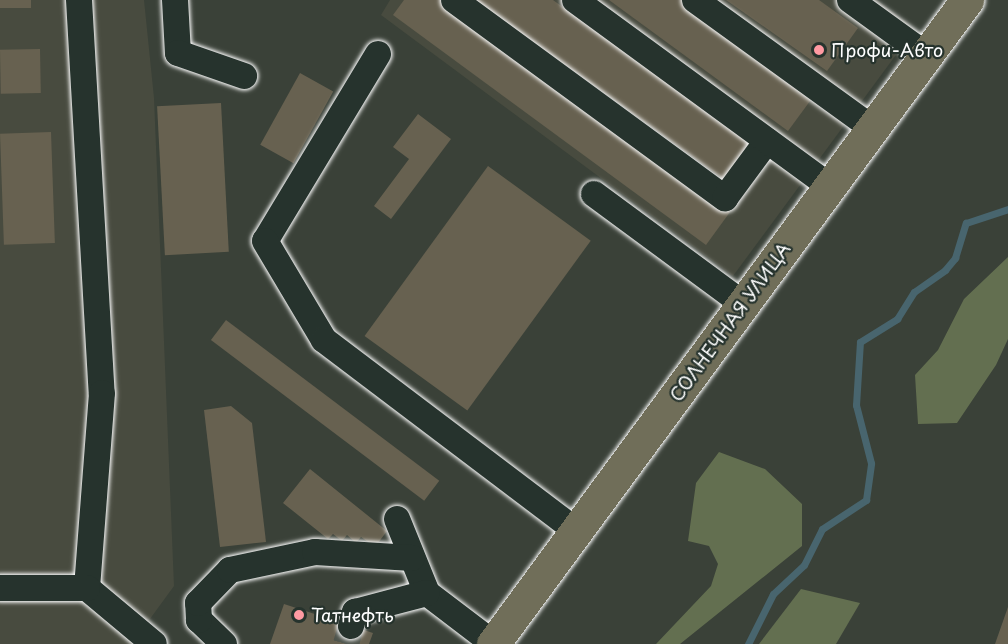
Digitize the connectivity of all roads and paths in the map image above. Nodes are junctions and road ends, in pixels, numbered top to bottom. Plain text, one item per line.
1 (79, 0) edge
2 (175, 0) edge
3 (454, 0) edge
4 (575, 0) edge
5 (695, 0) edge
6 (850, 0) edge
7 (967, 0) edge
8 (378, 54) dead end
9 (926, 55) junction
10 (244, 76) dead end
11 (872, 128) junction
12 (767, 141) junction
13 (830, 186) junction
14 (594, 194) dead end
15 (743, 304) junction
16 (397, 519) dead end
17 (577, 531) junction
18 (412, 558) junction
19 (0, 588) edge
20 (87, 588) junction
21 (427, 593) junction
22 (351, 626) tunnel mouth
23 (154, 644) edge
24 (224, 644) edge
25 (494, 644) edge

1 - 20 lane
2 - 10 lane
3 - 12 lane
4 - 12 lane
5 - 11 lane
6 - 9 lane
7 - 9 main road, СОЛНЕЧНАЯ УЛИЦА
8 - 17 lane
9 - 11 main road, СОЛНЕЧНАЯ УЛИЦА
11 - 13 main road, СОЛНЕЧНАЯ УЛИЦА
12 - 13 lane
13 - 15 main road, СОЛНЕЧНАЯ УЛИЦА
14 - 15 lane
15 - 17 main road, СОЛНЕЧНАЯ УЛИЦА
16 - 18 lane
17 - 25 main road, СОЛНЕЧНАЯ УЛИЦА
18 - 21 lane
18 - 24 lane
19 - 20 lane
20 - 23 lane
21 - 22 lane
21 - 25 lane

